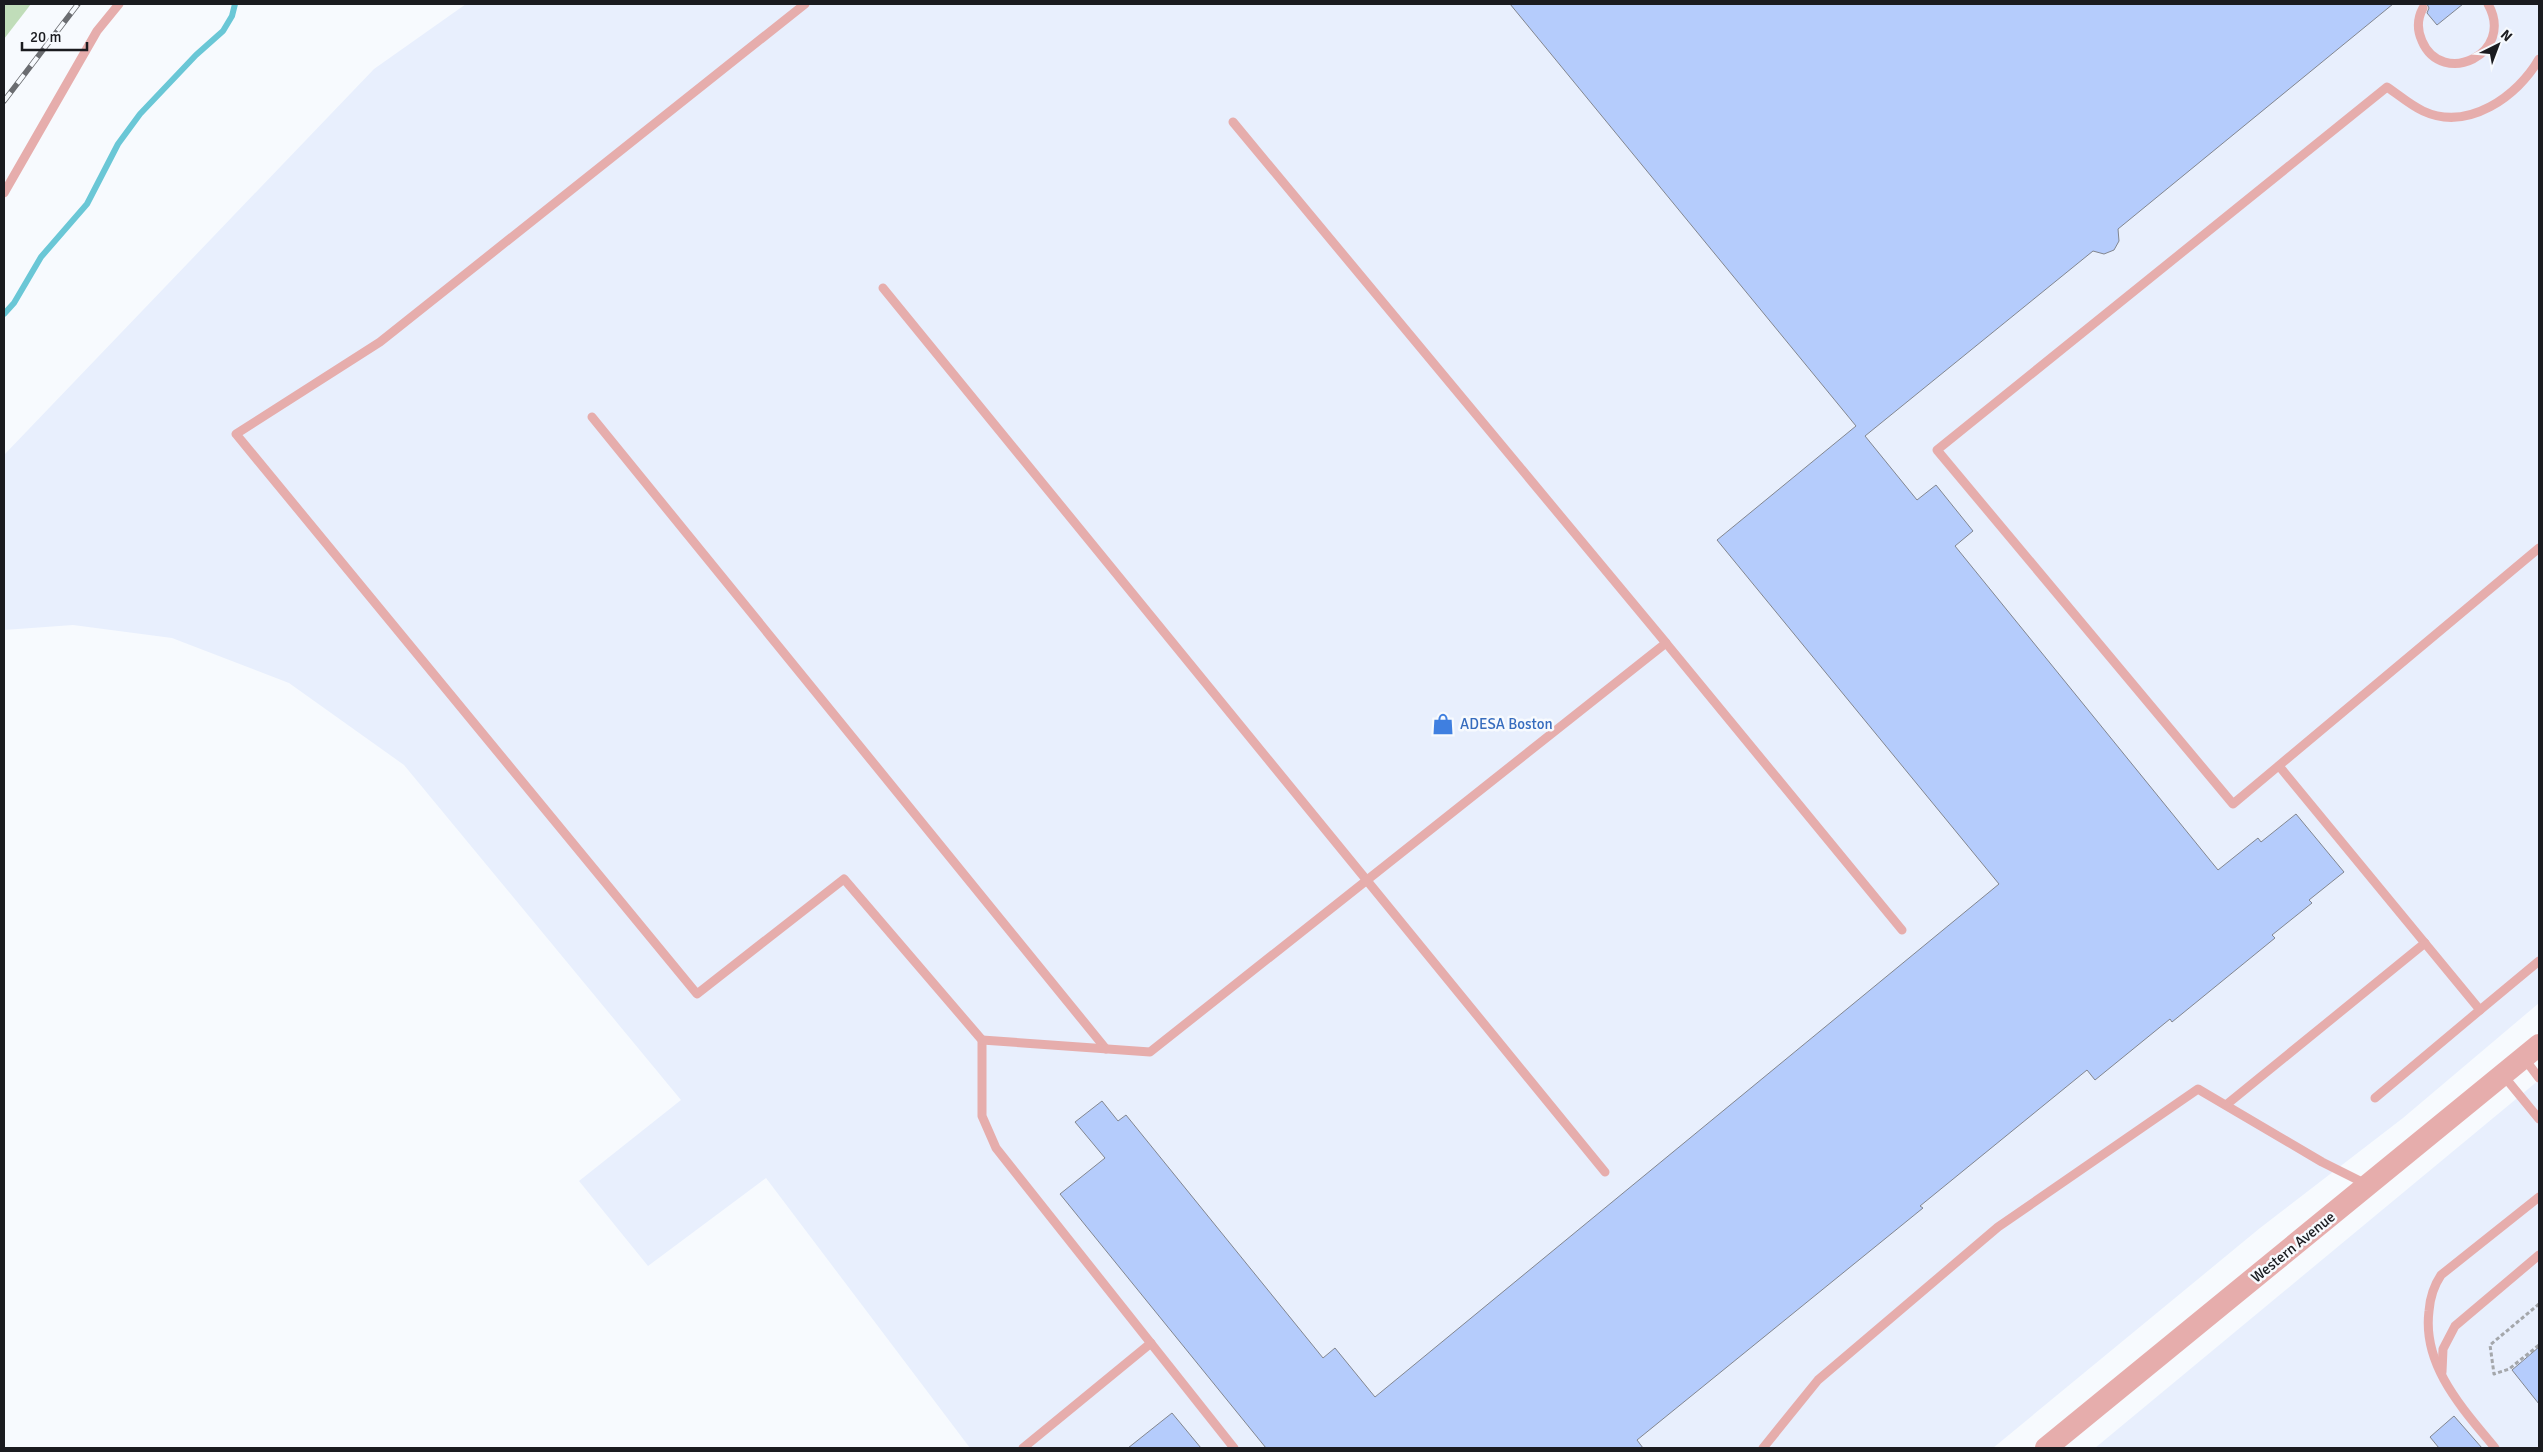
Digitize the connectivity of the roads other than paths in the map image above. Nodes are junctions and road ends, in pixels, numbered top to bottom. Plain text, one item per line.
1 (119, 4) edge
2 (805, 4) edge
3 (2488, 4) edge
4 (2422, 8) dead end
5 (2539, 59) edge
6 (1233, 122) dead end
7 (4, 193) edge
8 (883, 288) dead end
9 (592, 417) dead end
10 (2539, 548) edge
11 (1666, 643) junction
12 (2279, 766) junction
13 (1367, 880) junction
14 (1902, 930) dead end
15 (2425, 943) junction
16 (2539, 961) edge
17 (2480, 1010) junction
18 (982, 1040) junction
19 (1106, 1049) junction
20 (2531, 1051) edge
21 (2503, 1075) junction
22 (2539, 1078) edge
23 (2375, 1098) dead end
24 (2226, 1105) junction
25 (2539, 1119) edge
26 (1605, 1172) dead end
27 (2368, 1185) junction
28 (2539, 1197) edge
29 (2539, 1255) edge
30 (1150, 1343) junction
31 (2442, 1375) junction
32 (1023, 1448) edge
33 (1234, 1448) edge
34 (1763, 1448) edge
35 (2046, 1448) edge
36 (2495, 1448) edge

1 - 7 lane
2 - 18 lane
3 - 4 lane
5 - 12 lane
6 - 11 lane
8 - 13 lane
9 - 19 lane
10 - 12 lane
11 - 13 lane
11 - 14 lane
12 - 15 lane
13 - 19 lane
13 - 26 lane
15 - 17 lane
15 - 24 lane
16 - 17 lane
17 - 23 lane
18 - 19 lane
18 - 30 lane
20 - 21 street, Western Avenue
20 - 22 lane
21 - 25 lane
21 - 27 street, Western Avenue
24 - 27 lane
24 - 34 lane
27 - 35 street, Western Avenue
28 - 31 lane
29 - 31 lane
30 - 32 lane
30 - 33 lane
31 - 36 lane

